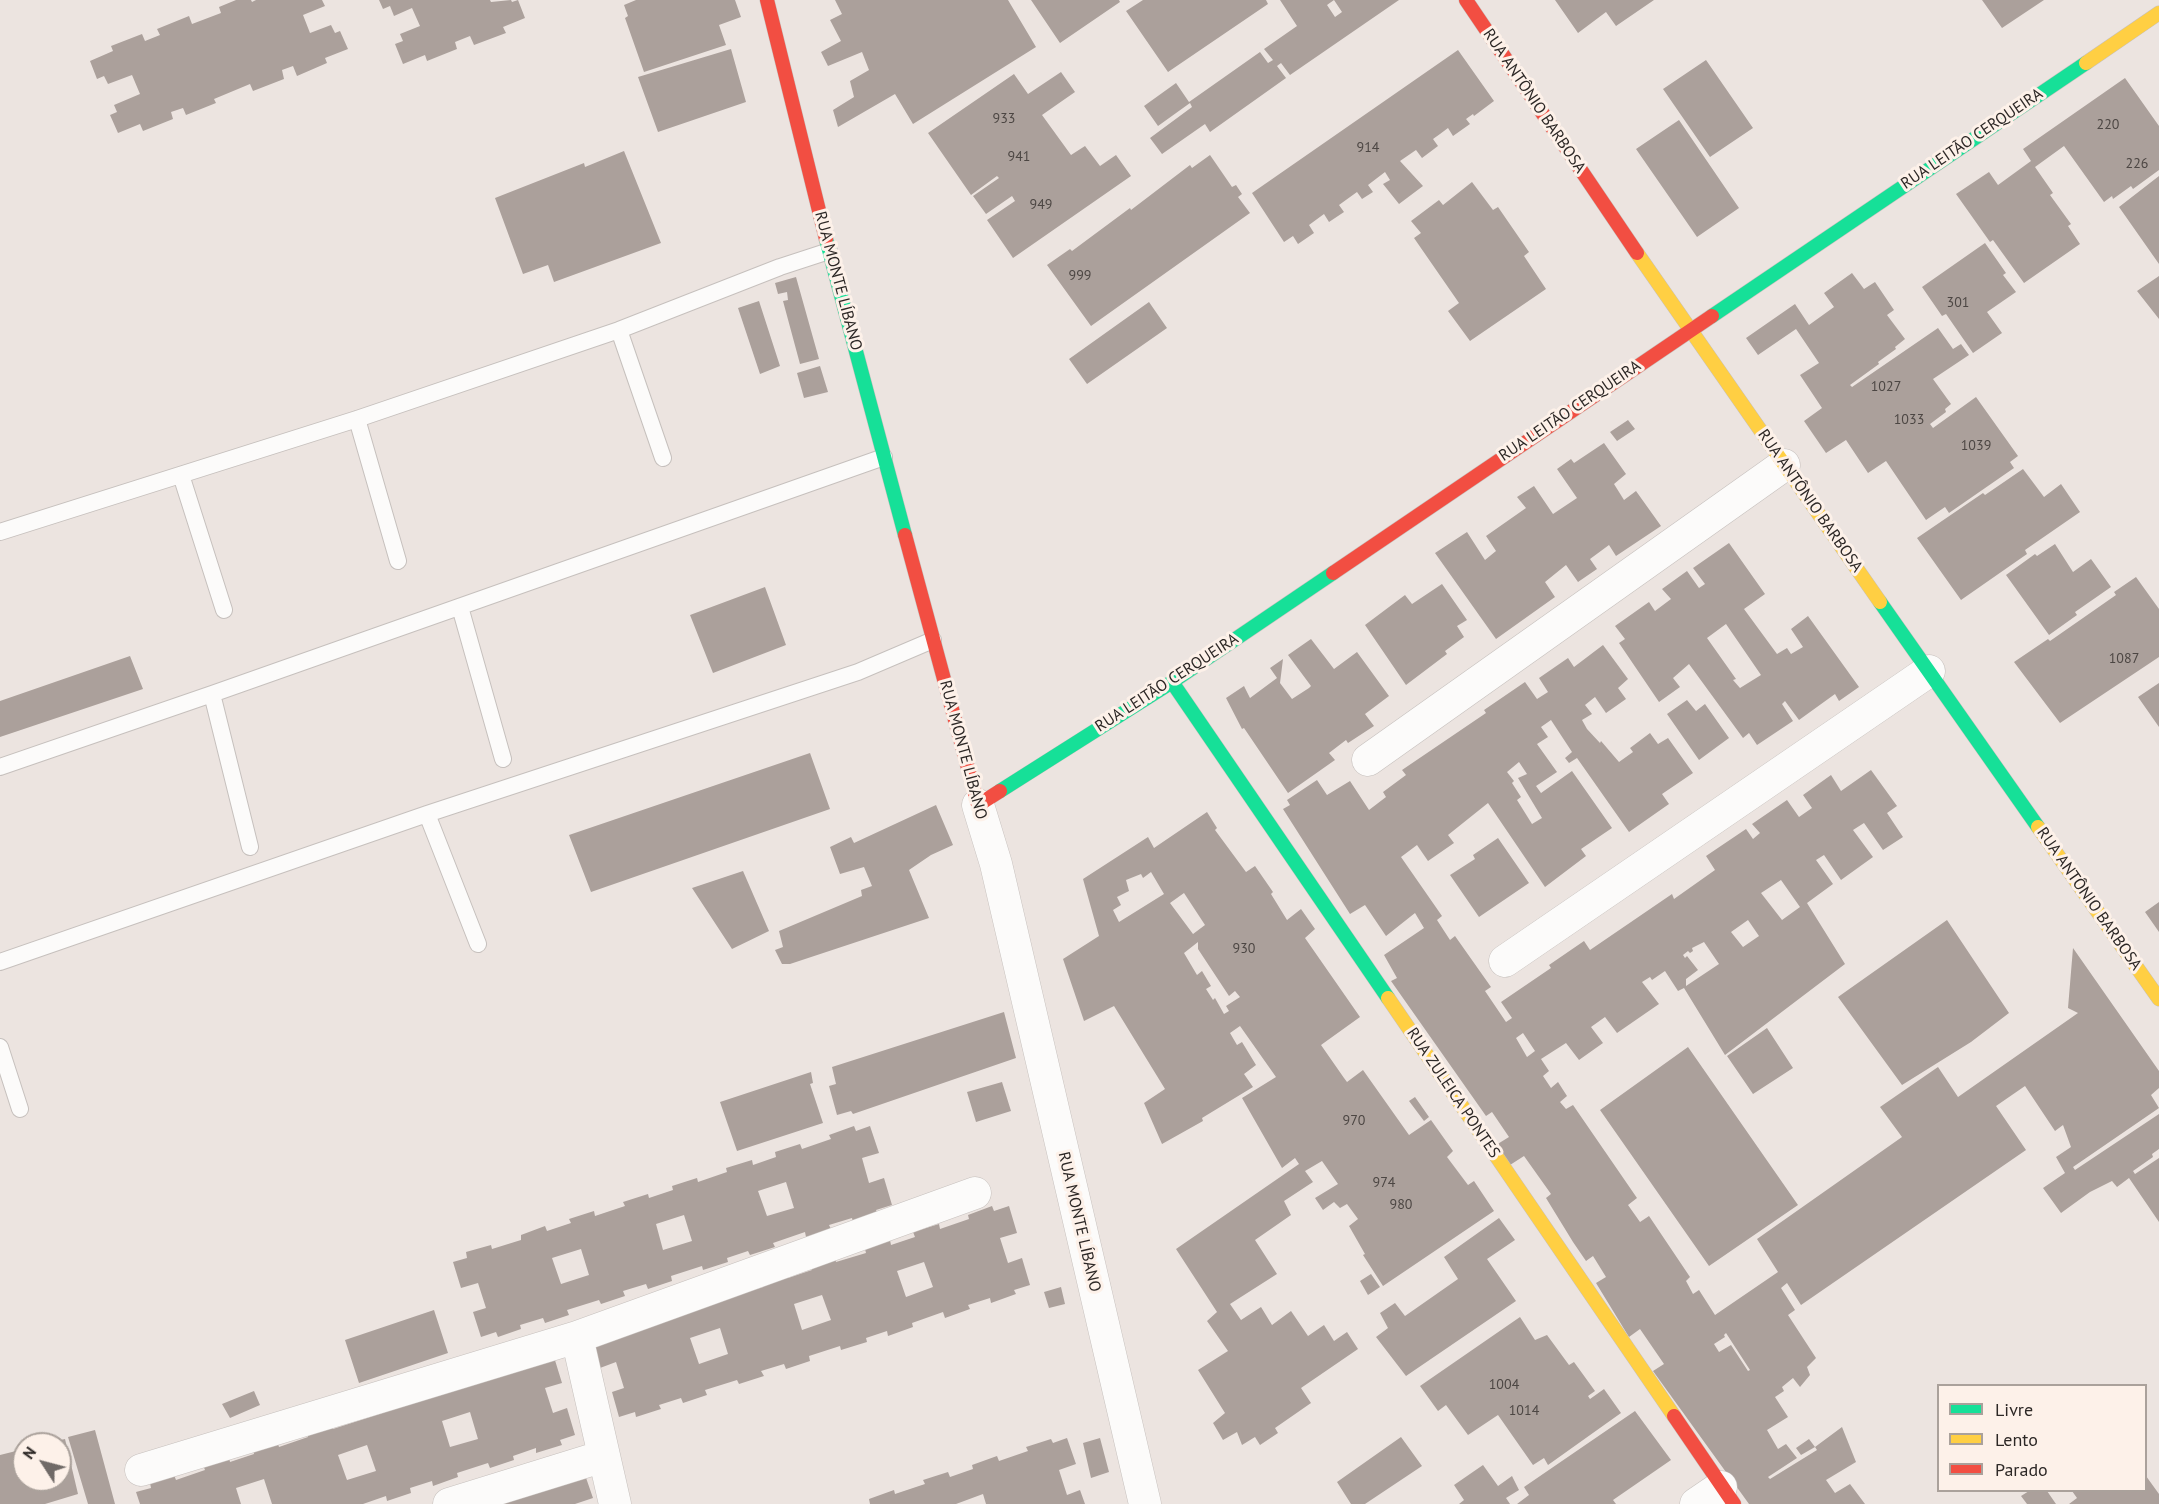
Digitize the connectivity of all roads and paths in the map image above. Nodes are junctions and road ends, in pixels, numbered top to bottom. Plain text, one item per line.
1 (767, 0) edge
2 (1466, 0) edge
3 (2159, 13) edge
4 (829, 251) junction
5 (620, 330) junction
6 (1689, 330) junction
7 (357, 419) junction
8 (884, 457) junction
9 (663, 458) dead end
10 (1784, 465) junction
11 (181, 475) junction
12 (0, 532) edge
13 (398, 561) dead end
14 (460, 607) junction
15 (224, 610) dead end
16 (933, 640) junction
17 (1929, 671) junction
18 (1172, 682) junction
19 (212, 694) junction
20 (503, 759) dead end
21 (1368, 760) dead end
22 (0, 767) edge
23 (978, 805) junction
24 (427, 813) junction
25 (250, 847) dead end
26 (478, 945) dead end
27 (1505, 961) dead end
28 (0, 962) edge
29 (2159, 999) edge
30 (0, 1047) edge
31 (20, 1109) dead end
32 (975, 1193) dead end
33 (577, 1337) junction
34 (604, 1456) junction
35 (141, 1470) dead end
36 (1717, 1499) edge
37 (450, 1504) edge
38 (615, 1504) edge
39 (1145, 1504) edge

1 - 4 street, RUA MONTE LÍBANO
2 - 6 street, RUA ANTÔNIO BARBOSA
3 - 6 street, RUA LEITÃO CERQUEIRA
4 - 5 lane
4 - 8 street, RUA MONTE LÍBANO
5 - 7 lane
5 - 9 lane
6 - 10 street, RUA ANTÔNIO BARBOSA
6 - 18 street, RUA LEITÃO CERQUEIRA
7 - 11 lane
7 - 13 lane
8 - 14 lane
8 - 16 street, RUA MONTE LÍBANO
10 - 17 street, RUA ANTÔNIO BARBOSA
10 - 21 street
11 - 12 lane
11 - 15 lane
14 - 19 lane
14 - 20 lane
16 - 23 street, RUA MONTE LÍBANO
16 - 24 lane
17 - 27 street
17 - 29 street, RUA ANTÔNIO BARBOSA
18 - 23 street, RUA LEITÃO CERQUEIRA
18 - 36 street, RUA ZULEICA PONTES
19 - 22 lane
19 - 25 lane
23 - 39 street, RUA MONTE LÍBANO
24 - 26 lane
24 - 28 lane
30 - 31 lane
32 - 33 street
33 - 34 street
33 - 35 street
34 - 37 street
34 - 38 street

